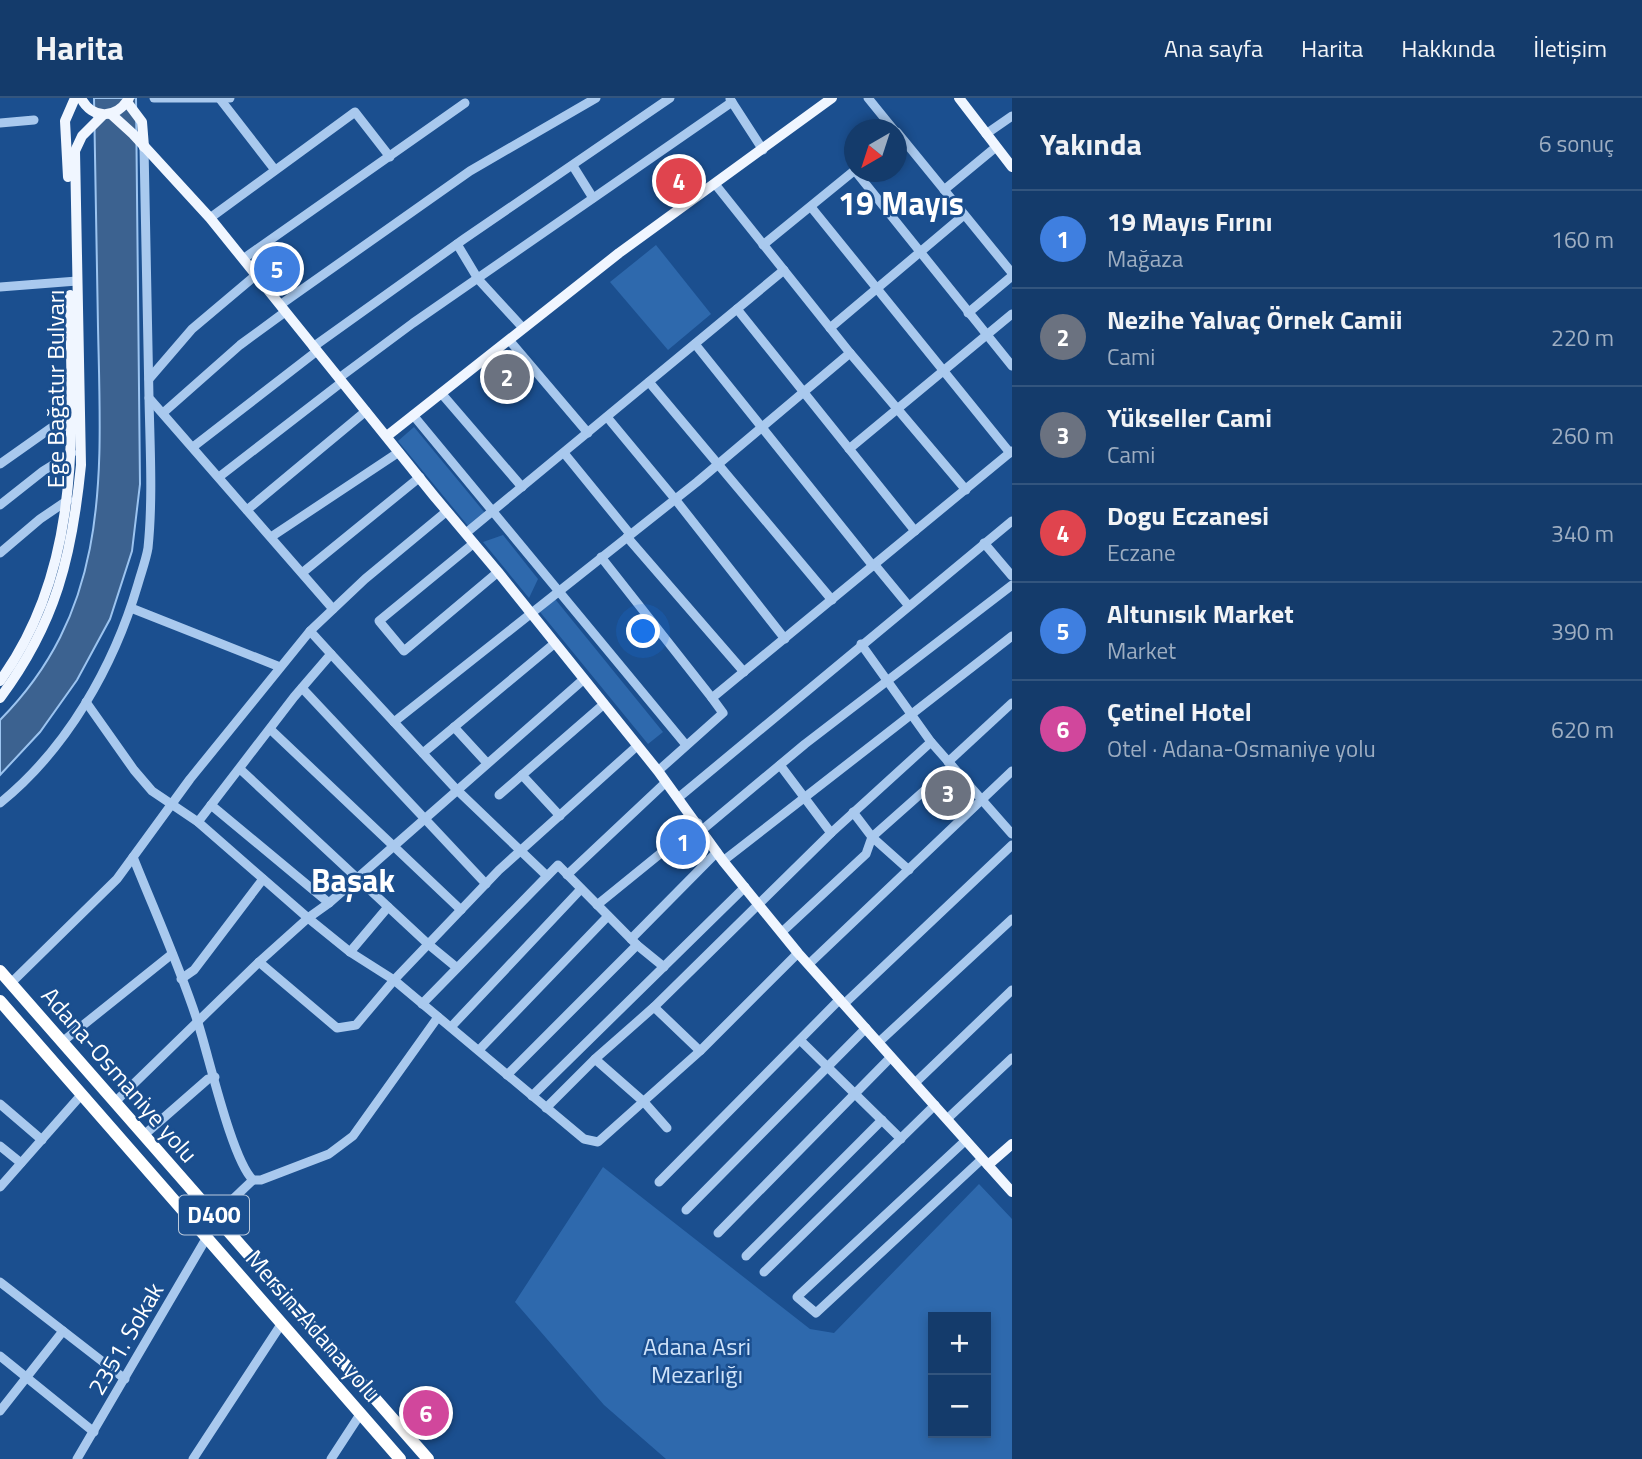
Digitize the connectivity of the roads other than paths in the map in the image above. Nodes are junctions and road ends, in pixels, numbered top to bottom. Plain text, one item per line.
1 (75, 98) edge
2 (81, 98) edge
3 (154, 98) edge
4 (596, 98) edge
5 (670, 98) edge
6 (832, 98) edge
7 (868, 98) edge
8 (225, 99) edge
9 (961, 99) edge
10 (128, 100) edge
11 (731, 100) edge
12 (465, 103) dead end
13 (107, 114) junction
14 (1012, 116) edge
15 (885, 119) edge
16 (34, 120) dead end
17 (0, 123) edge
18 (986, 134) junction
19 (907, 145) edge
20 (145, 147) junction
21 (996, 147) junction
22 (763, 150) junction
23 (390, 157) junction
24 (1011, 163) edge
25 (573, 166) junction
26 (275, 170) junction
27 (844, 180) edge
28 (864, 182) edge
29 (715, 184) junction
30 (944, 190) junction
31 (593, 198) junction
32 (811, 206) junction
33 (964, 215) junction
34 (209, 218) junction
35 (457, 244) junction
36 (764, 245) junction
37 (920, 252) junction
38 (243, 259) junction
39 (784, 270) junction
40 (1012, 274) edge
41 (256, 275) junction
42 (478, 279) junction
43 (74, 281) junction
44 (0, 287) edge
45 (877, 288) junction
46 (282, 309) junction
47 (737, 309) junction
48 (968, 313) junction
49 (1012, 314) edge
50 (523, 328) junction
51 (830, 328) junction
52 (986, 335) junction
53 (509, 340) junction
54 (695, 344) junction
55 (315, 349) junction
56 (850, 353) junction
57 (1012, 366) edge
58 (944, 370) junction
59 (149, 379) junction
60 (341, 380) junction
61 (649, 382) junction
62 (804, 392) junction
63 (441, 393) junction
64 (149, 398) junction
65 (897, 409) junction
66 (366, 411) junction
67 (163, 413) junction
68 (412, 415) junction
69 (607, 417) junction
70 (72, 425) junction
71 (761, 428) junction
72 (588, 433) junction
73 (387, 436) junction
74 (193, 447) junction
75 (849, 449) junction
76 (399, 452) junction
77 (1011, 452) edge
78 (72, 453) junction
79 (564, 453) junction
80 (718, 463) junction
81 (0, 464) edge
82 (219, 477) junction
83 (420, 477) junction
84 (522, 487) junction
85 (966, 490) junction
86 (78, 494) junction
87 (675, 499) junction
88 (66, 502) junction
89 (0, 505) edge
90 (247, 510) junction
91 (447, 511) junction
92 (492, 512) junction
93 (1012, 520) edge
94 (915, 531) junction
95 (466, 533) junction
96 (629, 536) junction
97 (271, 537) junction
98 (474, 543) junction
99 (984, 543) junction
100 (0, 553) edge
101 (601, 557) junction
102 (874, 566) junction
103 (498, 572) junction
104 (302, 573) junction
105 (1012, 576) edge
106 (1012, 585) edge
107 (558, 591) junction
108 (832, 600) junction
109 (908, 605) junction
110 (131, 608) junction
111 (333, 609) junction
112 (530, 612) junction
113 (310, 631) junction
114 (1012, 636) edge
115 (785, 639) junction
116 (555, 643) junction
117 (861, 644) junction
118 (331, 654) junction
119 (281, 667) junction
120 (744, 672) junction
121 (584, 679) junction
122 (0, 681) edge
123 (888, 681) junction
124 (302, 688) junction
125 (0, 698) edge
126 (712, 698) junction
127 (86, 702) junction
128 (1012, 703) edge
129 (604, 704) junction
130 (911, 714) junction
131 (394, 722) junction
132 (454, 727) junction
133 (270, 729) junction
134 (931, 742) junction
135 (637, 746) junction
136 (686, 746) junction
137 (423, 753) junction
138 (487, 762) junction
139 (950, 764) junction
140 (780, 765) junction
141 (240, 769) junction
142 (658, 771) junction
143 (1012, 771) edge
144 (522, 775) junction
145 (666, 782) junction
146 (456, 789) junction
147 (499, 795) dead end
148 (678, 798) junction
149 (803, 798) junction
150 (982, 800) junction
151 (0, 803) edge
152 (172, 805) junction
153 (211, 805) junction
154 (853, 812) junction
155 (559, 816) junction
156 (423, 819) junction
157 (198, 822) junction
158 (700, 827) junction
159 (831, 833) junction
160 (1012, 834) edge
161 (872, 837) junction
162 (1012, 845) edge
163 (393, 846) junction
164 (520, 852) junction
165 (134, 857) junction
166 (720, 857) junction
167 (909, 870) junction
168 (567, 875) junction
169 (547, 876) junction
170 (356, 878) junction
171 (263, 879) junction
172 (486, 884) junction
173 (746, 887) junction
174 (581, 889) junction
175 (329, 903) junction
176 (759, 904) junction
177 (597, 905) junction
178 (388, 906) junction
179 (461, 910) junction
180 (608, 916) junction
181 (308, 918) junction
182 (1012, 919) edge
183 (782, 932) junction
184 (634, 942) junction
185 (428, 944) junction
186 (350, 952) junction
187 (798, 953) junction
188 (172, 954) junction
189 (259, 962) junction
190 (809, 964) junction
191 (456, 967) junction
192 (664, 967) junction
193 (0, 971) edge
194 (181, 978) junction
195 (394, 980) junction
196 (11, 983) junction
197 (1012, 990) edge
198 (0, 1001) edge
199 (842, 1002) junction
200 (422, 1004) junction
201 (654, 1007) junction
202 (438, 1017) junction
203 (197, 1021) junction
204 (451, 1027) junction
205 (866, 1028) junction
206 (801, 1041) junction
207 (62, 1042) junction
208 (879, 1042) junction
209 (479, 1051) junction
210 (700, 1051) junction
211 (891, 1057) junction
212 (1012, 1058) edge
213 (595, 1059) junction
214 (828, 1066) junction
215 (508, 1075) junction
216 (215, 1077) junction
217 (915, 1083) junction
218 (855, 1093) junction
219 (82, 1094) junction
220 (532, 1096) junction
221 (115, 1102) junction
222 (644, 1102) junction
223 (0, 1104) edge
224 (935, 1105) junction
225 (546, 1108) junction
226 (947, 1119) junction
227 (882, 1120) junction
228 (667, 1128) dead end
229 (144, 1135) junction
230 (901, 1139) junction
231 (41, 1140) junction
232 (966, 1140) junction
233 (0, 1146) edge
234 (1011, 1148) edge
235 (985, 1162) junction
236 (21, 1163) junction
237 (253, 1180) junction
238 (659, 1182) dead end
239 (0, 1187) edge
240 (1012, 1192) edge
241 (686, 1210) dead end
242 (215, 1216) junction
243 (718, 1233) dead end
244 (207, 1237) junction
245 (746, 1256) dead end
246 (764, 1272) dead end
247 (0, 1282) edge
248 (282, 1323) junction
249 (63, 1331) junction
250 (0, 1356) edge
251 (125, 1379) junction
252 (26, 1380) junction
253 (0, 1411) edge
254 (361, 1413) junction
255 (94, 1432) junction
256 (398, 1458) edge
257 (78, 1459) edge
258 (193, 1459) edge
259 (331, 1459) edge
260 (429, 1459) edge

1 - 43 main road, Ege Bağatur Bulvarı
2 - 13 main road
3 - 8 street
4 - 46 street
5 - 25 street
6 - 22 main road
7 - 15 street
8 - 26 street
9 - 18 main road
10 - 13 main road, Ege Bağatur Bulvarı
10 - 20 main road
11 - 22 street
11 - 31 street
12 - 23 street
13 - 20 main road
13 - 43 main road, Ege Bağatur Bulvarı
14 - 18 street
16 - 17 street
18 - 21 main road
19 - 30 street
20 - 34 main road
20 - 59 street
21 - 24 main road
21 - 30 street
22 - 29 main road
23 - 26 street
23 - 38 street
25 - 31 street
25 - 35 street
26 - 34 street
27 - 32 street
28 - 37 street
29 - 36 street
29 - 50 main road
30 - 33 street
31 - 42 street
32 - 36 street
32 - 45 street
33 - 37 street
33 - 40 street
34 - 38 main road
35 - 42 street
35 - 55 street
36 - 39 street
37 - 45 street
37 - 48 street
38 - 41 main road
39 - 47 street
39 - 51 street
40 - 48 street
41 - 46 main road
41 - 59 street
42 - 50 street
42 - 60 street
43 - 44 street
43 - 70 main road, Ege Bağatur Bulvarı
43 - 86 main road, Ege Bağatur Bulvarı
45 - 51 street
45 - 58 street
46 - 55 main road
46 - 67 street
47 - 54 street
47 - 62 street
48 - 52 street
49 - 52 street
50 - 53 main road
51 - 56 street
52 - 57 street
52 - 58 street
53 - 63 main road
53 - 72 street
54 - 61 street
54 - 71 street
55 - 60 main road
55 - 74 street
56 - 62 street
56 - 65 street
58 - 65 street
58 - 77 street
59 - 64 street
60 - 66 main road
60 - 82 street
61 - 69 street
61 - 80 street
62 - 71 street
62 - 75 street
63 - 68 main road
63 - 84 street
64 - 67 street
64 - 110 street
65 - 75 street
65 - 85 street
66 - 73 main road
66 - 90 street
67 - 74 street
68 - 73 main road
68 - 92 street
69 - 72 street
69 - 87 street
70 - 78 main road, Ege Bağatur Bulvarı
70 - 81 street
71 - 80 street
71 - 102 street
72 - 79 street
73 - 76 main road
74 - 82 street
75 - 94 street
76 - 83 main road
76 - 97 street
77 - 85 street
78 - 88 main road, Ege Bağatur Bulvarı
78 - 89 street
79 - 84 street
79 - 96 street
80 - 87 street
80 - 108 street
82 - 90 street
83 - 91 main road
83 - 104 street
84 - 92 street
85 - 94 street
86 - 88 street
86 - 125 main road, Ege Bağatur Bulvarı
87 - 96 street
87 - 115 street
88 - 100 street
88 - 122 main road, Ege Bağatur Bulvarı
90 - 97 street
91 - 95 main road
91 - 111 street
92 - 95 street
92 - 107 street
93 - 99 street
94 - 102 street
95 - 98 main road
96 - 101 street
96 - 120 street
97 - 104 street
98 - 103 main road
98 - 103 street
99 - 105 street
99 - 109 street
101 - 107 street
101 - 126 street
102 - 108 street
102 - 109 street
103 - 112 main road
104 - 111 street
106 - 123 street
107 - 112 street
107 - 136 street
108 - 115 street
109 - 117 street
110 - 119 street
110 - 127 street
111 - 113 street
112 - 116 main road
112 - 131 street
113 - 118 street
113 - 119 street
114 - 130 street
115 - 120 street
116 - 121 main road
116 - 132 street
117 - 123 street
117 - 148 street
118 - 124 street
118 - 131 street
119 - 152 street
120 - 126 street
121 - 129 main road
121 - 138 street
123 - 130 street
123 - 140 street
124 - 133 street
124 - 156 street
126 - 136 street
127 - 151 street
127 - 152 street
128 - 139 street
129 - 135 main road
129 - 144 street
130 - 134 street
130 - 149 street
131 - 137 street
132 - 137 street
132 - 138 street
133 - 141 street
133 - 163 street
134 - 139 street
134 - 154 street
135 - 142 main road
135 - 155 street
136 - 142 street
137 - 146 street
138 - 146 street
139 - 150 street
139 - 161 street
140 - 149 street
140 - 158 street
141 - 153 street
141 - 170 street
142 - 145 main road
143 - 150 street
144 - 147 street
144 - 155 street
145 - 148 main road
145 - 168 street
146 - 156 street
146 - 164 street
148 - 158 main road
149 - 159 street
149 - 166 street
150 - 160 street
150 - 167 street
152 - 157 street
152 - 165 street
153 - 157 street
153 - 175 street
154 - 159 street
154 - 161 street
155 - 164 street
156 - 163 street
156 - 172 street
157 - 171 street
158 - 166 main road
158 - 177 street
159 - 176 street
161 - 167 street
161 - 183 street
162 - 199 street
163 - 170 street
163 - 179 street
164 - 169 street
164 - 172 street
165 - 188 street
165 - 196 street
166 - 173 main road
166 - 184 street
167 - 190 street
168 - 169 street
168 - 174 street
169 - 191 street
170 - 175 street
170 - 178 street
171 - 181 street
171 - 194 street
172 - 179 street
173 - 176 main road
173 - 192 street
174 - 177 street
174 - 204 street
175 - 181 street
176 - 183 main road
176 - 201 street
177 - 180 street
178 - 185 street
178 - 186 street
179 - 185 street
180 - 184 street
180 - 209 street
181 - 186 street
181 - 189 street
182 - 208 street
183 - 187 main road
184 - 192 street
184 - 215 street
185 - 191 street
185 - 195 street
186 - 195 street
187 - 190 main road
187 - 210 street
188 - 194 street
188 - 207 street
189 - 195 street
189 - 203 street
190 - 199 main road
191 - 200 street
192 - 220 street
193 - 196 highway, Adana-Osmaniye yolu / D400
194 - 203 street
195 - 200 street
196 - 207 highway, Adana-Osmaniye yolu / D400
197 - 217 street
198 - 219 highway, Mersin-Adana yolu / D400
199 - 205 main road
199 - 206 street
200 - 202 street
201 - 210 street
201 - 213 street
202 - 204 street
202 - 237 street
203 - 216 street
203 - 221 street
204 - 209 street
205 - 208 main road
205 - 214 street
206 - 214 street
206 - 238 street
207 - 221 highway, Adana-Osmaniye yolu / D400
208 - 211 main road
209 - 215 street
210 - 222 street
211 - 217 main road
211 - 218 street
212 - 226 street
213 - 222 street
213 - 225 street
214 - 218 street
214 - 241 street
215 - 220 street
216 - 229 street
216 - 237 street
217 - 224 main road
218 - 227 street
218 - 243 street
219 - 231 street
219 - 244 highway, Mersin-Adana yolu / D400
220 - 225 street
221 - 229 highway, Adana-Osmaniye yolu / D400
222 - 225 street
222 - 228 street
223 - 231 street
224 - 226 main road
224 - 230 street
226 - 232 main road
227 - 230 street
227 - 245 street
229 - 242 highway, Adana-Osmaniye yolu / D400
230 - 246 street
231 - 236 street
232 - 235 main road
232 - 235 street
233 - 236 street
234 - 235 main road
235 - 240 main road
236 - 239 street
237 - 242 street
242 - 260 highway, Adana-Osmaniye yolu / D400
244 - 248 highway, Mersin-Adana yolu / D400
244 - 251 street, 2351. Sokak
247 - 249 street
248 - 254 highway, Mersin-Adana yolu / D400
248 - 258 street
249 - 251 street
249 - 252 street
250 - 252 street
251 - 255 street, 2351. Sokak
252 - 253 street
252 - 255 street
254 - 256 highway, Mersin-Adana yolu / D400
254 - 259 street
255 - 257 street, 2351. Sokak

